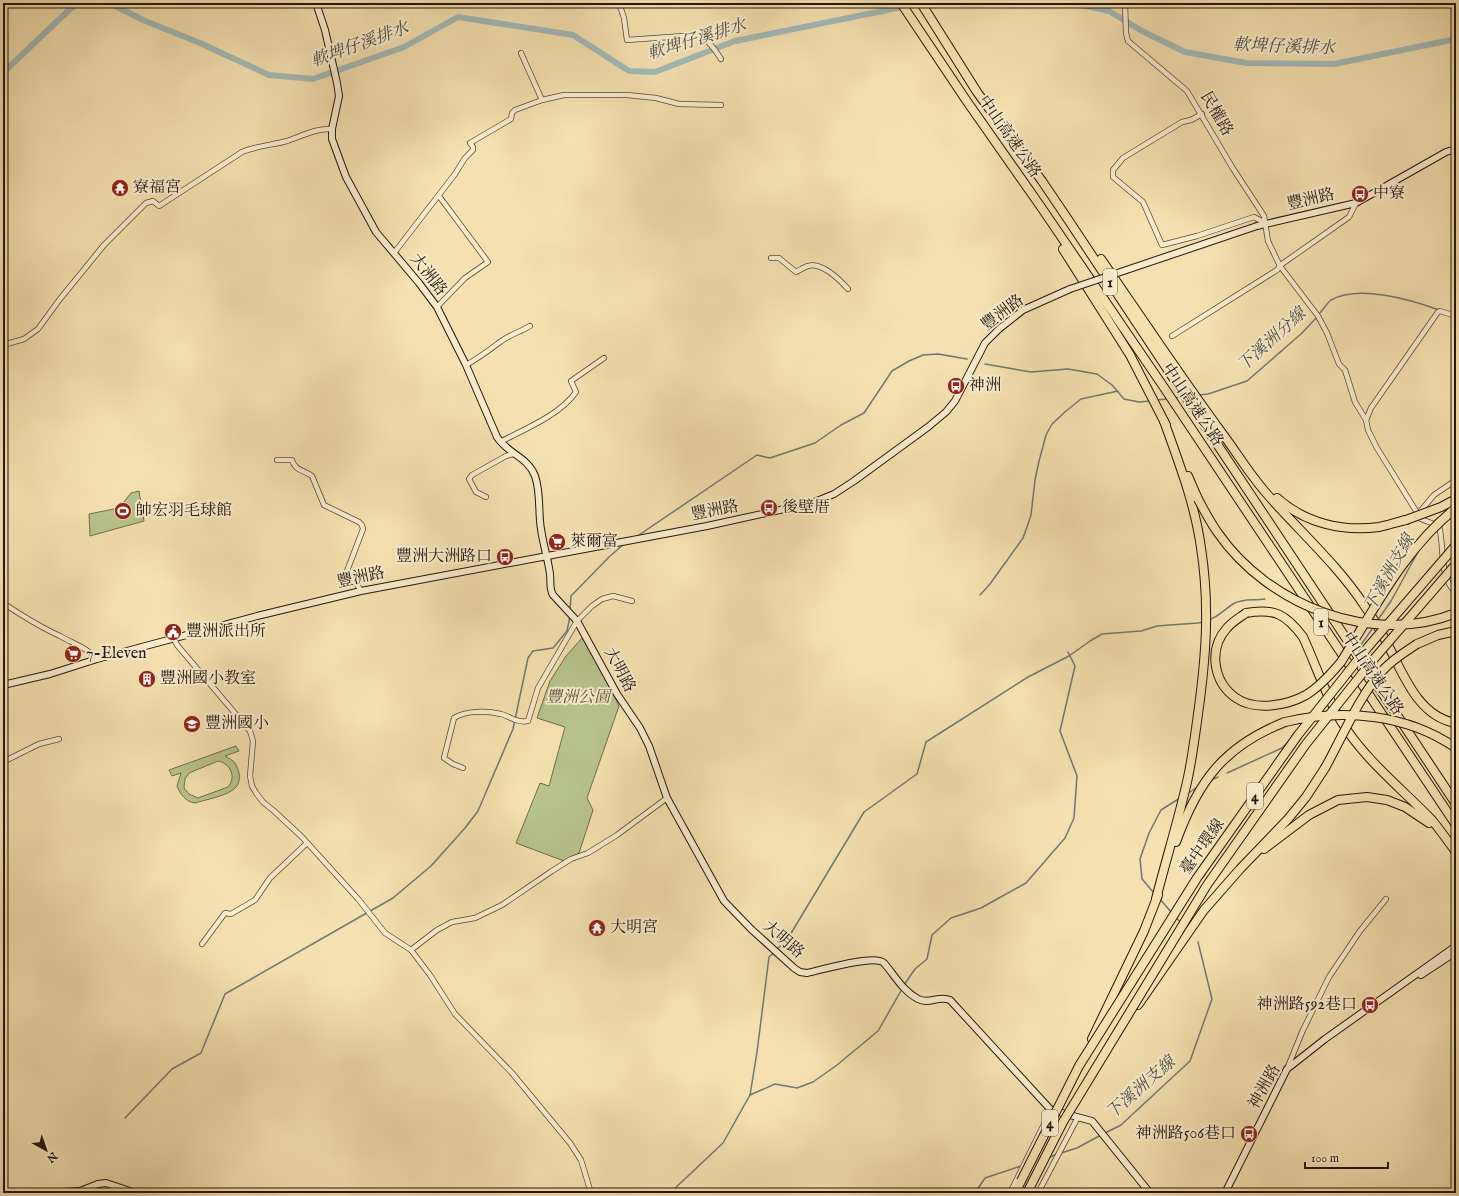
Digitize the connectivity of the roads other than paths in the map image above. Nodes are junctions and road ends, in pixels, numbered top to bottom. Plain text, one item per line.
1 (316, 3) edge
2 (619, 3) edge
3 (902, 3) edge
4 (921, 3) edge
5 (1125, 3) edge
6 (521, 53) dead end
7 (721, 59) dead end
8 (542, 100) junction
9 (720, 105) dead end
10 (1202, 114) junction
11 (332, 129) junction
12 (1456, 149) edge
13 (1042, 180) junction
14 (439, 196) junction
15 (1356, 203) junction
16 (1041, 208) junction
17 (1265, 223) junction
18 (394, 253) junction
19 (771, 258) dead end
20 (1280, 266) junction
21 (848, 289) dead end
22 (437, 307) junction
23 (1456, 316) edge
24 (530, 326) dead end
25 (1172, 336) dead end
26 (3, 345) edge
27 (604, 358) dead end
28 (466, 365) junction
29 (1366, 420) junction
30 (500, 442) junction
31 (513, 454) junction
32 (277, 460) dead end
33 (1184, 471) junction
34 (1250, 473) junction
35 (1456, 480) edge
36 (486, 497) dead end
37 (1456, 498) edge
38 (1456, 508) edge
39 (1418, 514) junction
40 (1456, 545) edge
41 (546, 555) junction
42 (1456, 564) edge
43 (361, 591) junction
44 (1456, 594) edge
45 (632, 600) dead end
46 (3, 603) edge
47 (1456, 613) edge
48 (577, 621) junction
49 (1456, 631) edge
50 (174, 639) junction
51 (97, 659) junction
52 (3, 686) edge
53 (1456, 722) edge
54 (59, 739) dead end
55 (1456, 748) edge
56 (3, 762) edge
57 (463, 768) dead end
58 (667, 798) junction
59 (1456, 804) edge
60 (1456, 825) edge
61 (1447, 840) junction
62 (307, 843) junction
63 (1456, 852) edge
64 (1386, 898) dead end
65 (1156, 899) junction
66 (1204, 910) junction
67 (202, 944) dead end
68 (1456, 946) edge
69 (411, 950) junction
70 (1456, 952) edge
71 (1428, 968) junction
72 (1079, 1066) junction
73 (1096, 1068) junction
74 (1287, 1069) junction
75 (1051, 1110) junction
76 (1078, 1117) junction
77 (47, 1193) edge
78 (136, 1193) edge
79 (591, 1193) edge
80 (1010, 1193) edge
81 (1014, 1193) edge
82 (1027, 1193) edge
83 (1038, 1193) edge
84 (1150, 1193) edge
85 (1225, 1193) edge

1 - 11 street, 大洲路
2 - 7 street
3 - 16 highway, 中山高速公路 / 1
4 - 13 highway, 中山高速公路 / 1
5 - 10 street, 民權路
6 - 8 street
8 - 9 street
8 - 14 street
10 - 17 street, 民權路
10 - 17 street
11 - 18 street, 大洲路
11 - 26 street
12 - 15 street, 豐洲路
13 - 34 highway
13 - 59 highway, 中山高速公路 / 1
14 - 18 street
14 - 22 street
15 - 17 street, 豐洲路
15 - 20 street
16 - 33 highway
16 - 60 highway, 中山高速公路 / 1
17 - 20 street, 民權路
17 - 41 street, 豐洲路, bridge
18 - 22 street, 大洲路
19 - 21 street
20 - 25 street
20 - 29 street, 民權路
22 - 28 street, 大洲路
23 - 29 street
24 - 28 street
27 - 30 street
28 - 30 street, 大洲路
29 - 39 street, 民權路
30 - 31 street, 大洲路
31 - 36 street
31 - 41 street, 大洲路
32 - 43 street
33 - 47 highway, bridge
33 - 65 highway
34 - 37 highway, bridge
34 - 53 highway
35 - 39 street
38 - 61 highway, bridge
39 - 44 street
40 - 72 highway, 臺中環線 / 4, bridge
41 - 43 street, 豐洲路
41 - 48 street, 大明路
42 - 73 highway, 臺中環線 / 4, bridge
43 - 50 street, 豐洲路
45 - 48 street
46 - 51 street
48 - 57 street
48 - 58 street, 大明路
49 - 66 highway, bridge
50 - 51 street, 豐洲路
50 - 62 street
51 - 52 street, 豐洲路
54 - 56 street
55 - 65 highway, bridge
58 - 69 street
58 - 75 street, 大明路
61 - 63 highway
61 - 66 highway
62 - 67 street
62 - 69 street
64 - 74 street
65 - 72 highway, bridge
66 - 73 highway, bridge
68 - 71 street, 神洲路
69 - 79 street
70 - 71 street, 神洲路
71 - 74 street, 神洲路
72 - 81 highway, 臺中環線 / 4, bridge
73 - 82 highway, 臺中環線 / 4, bridge
74 - 85 street, 神洲路
75 - 76 street
75 - 80 street
76 - 83 street
76 - 84 street
77 - 78 street

